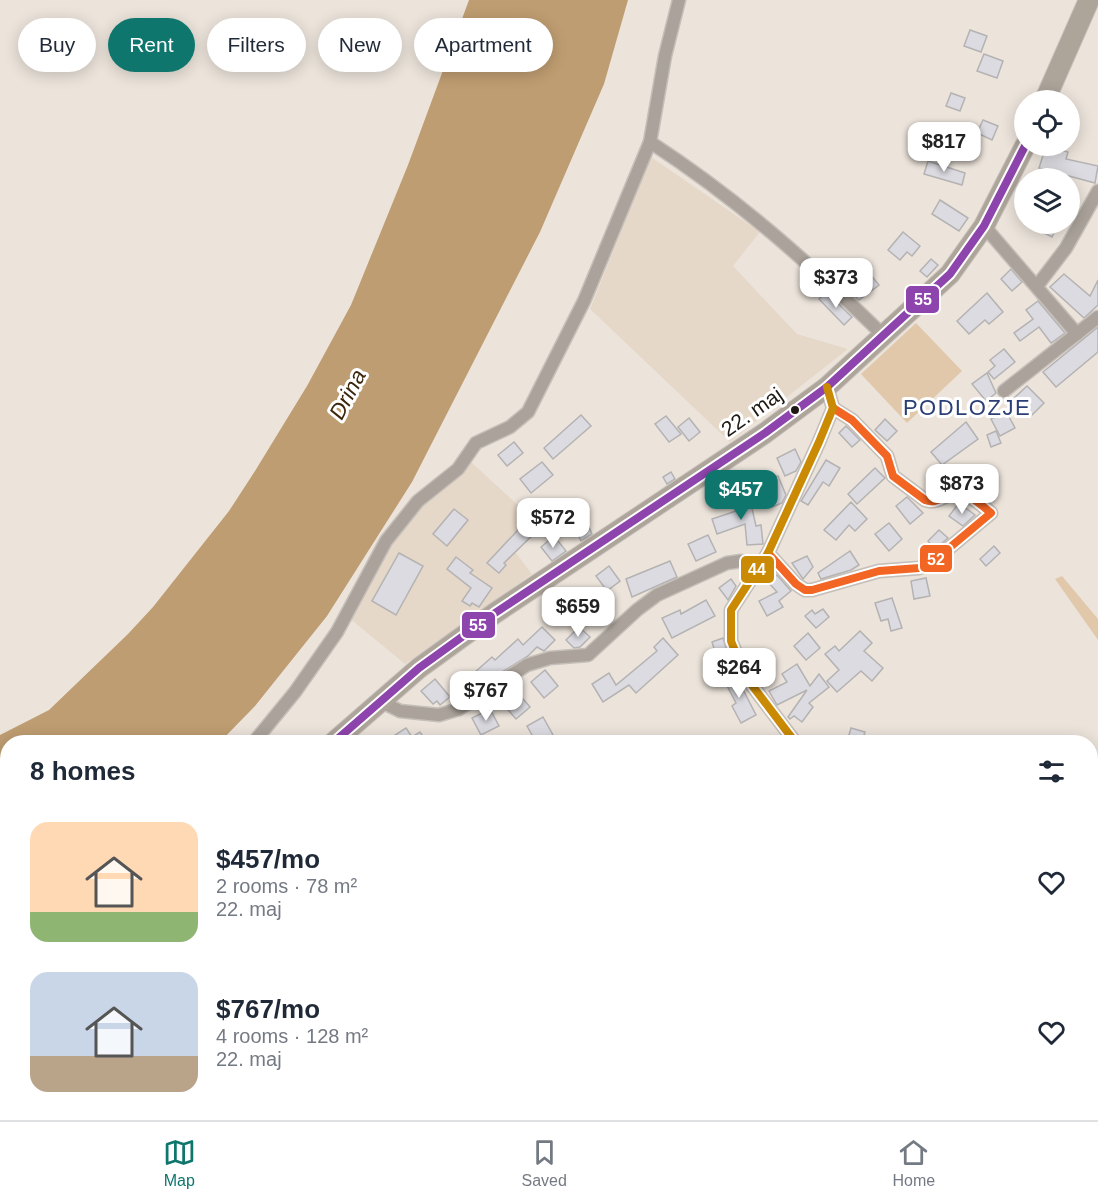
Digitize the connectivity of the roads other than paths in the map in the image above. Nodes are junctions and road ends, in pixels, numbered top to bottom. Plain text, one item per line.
1 (679, 0) edge
2 (1089, 0) edge
3 (1049, 90) edge
4 (650, 142) junction
5 (1020, 156) edge
6 (1098, 191) edge
7 (984, 226) junction
8 (1037, 286) junction
9 (1098, 317) edge
10 (1077, 334) junction
11 (883, 335) junction
12 (827, 387) junction
13 (1004, 391) dead end
14 (833, 408) junction
15 (768, 553) junction
16 (759, 565) junction
17 (380, 701) junction
18 (260, 735) edge
19 (342, 735) edge
20 (790, 735) edge

1 - 4 street
2 - 3 main road
4 - 11 street
4 - 18 street
5 - 7 main road, 22. maj
6 - 8 street
7 - 8 street
7 - 11 main road, 22. maj
8 - 10 street
9 - 10 street
10 - 13 street
11 - 12 main road, 22. maj
12 - 14 street
12 - 17 main road, 22. maj
14 - 15 street
14 - 15 street
15 - 16 street
16 - 17 street
16 - 20 street
17 - 19 main road, 22. maj

